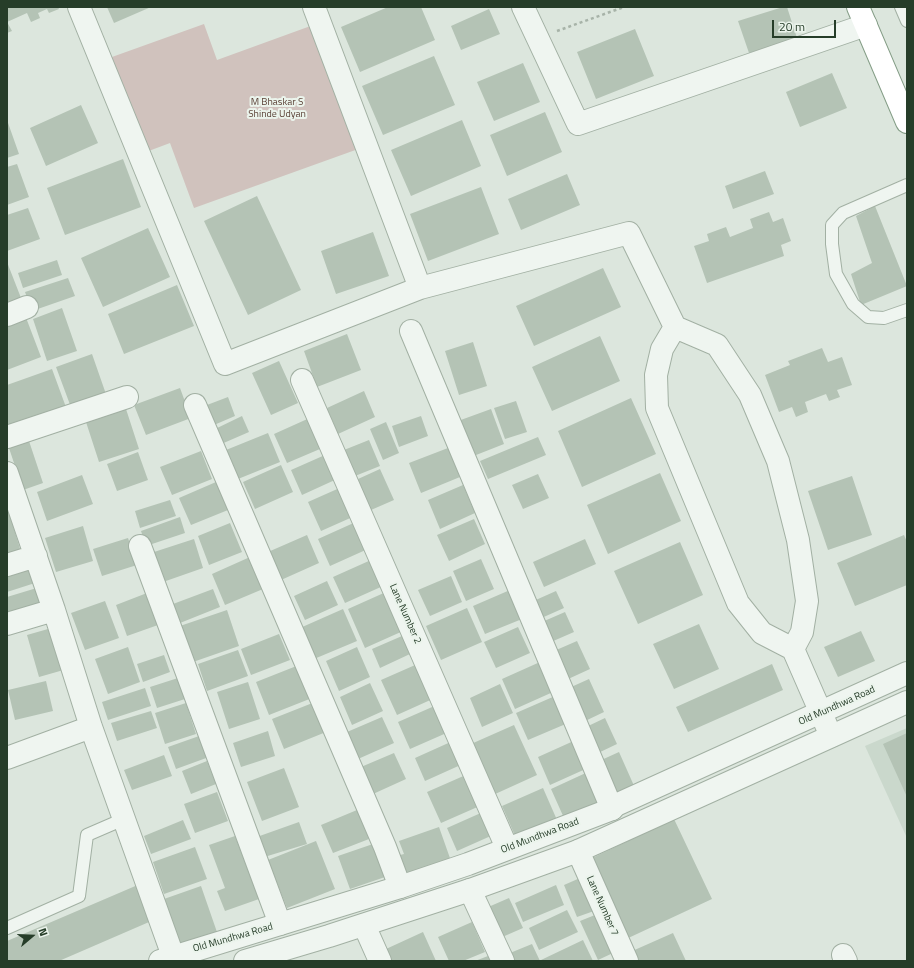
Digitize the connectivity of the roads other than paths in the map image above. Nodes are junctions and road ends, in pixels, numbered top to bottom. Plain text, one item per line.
1 (80, 7) edge
2 (314, 7) edge
3 (523, 7) edge
4 (901, 7) edge
5 (862, 16) edge
6 (907, 21) edge
7 (907, 122) edge
8 (907, 185) edge
9 (420, 288) junction
10 (28, 307) dead end
11 (907, 310) edge
12 (7, 315) edge
13 (675, 327) junction
14 (411, 331) dead end
15 (302, 380) dead end
16 (127, 397) dead end
17 (194, 405) dead end
18 (7, 437) edge
19 (8, 476) edge
20 (140, 546) dead end
21 (36, 556) junction
22 (7, 565) edge
23 (54, 610) junction
24 (7, 624) edge
25 (793, 649) junction
26 (907, 673) edge
27 (907, 702) edge
28 (821, 713) junction
29 (91, 727) junction
30 (831, 736) junction
31 (7, 758) edge
32 (612, 808) junction
33 (124, 818) junction
34 (507, 848) junction
35 (578, 851) junction
36 (400, 887) junction
37 (470, 890) junction
38 (280, 924) junction
39 (364, 925) junction
40 (7, 928) edge
41 (166, 959) edge
42 (253, 960) edge
43 (380, 961) edge
44 (502, 961) edge
45 (627, 961) edge

1 - 9 street
2 - 9 street
3 - 5 street
4 - 6 lane
5 - 7 highway
8 - 11 lane
9 - 13 street
10 - 12 street
13 - 25 street
13 - 25 street
14 - 32 street
15 - 34 street, Lane Number 2
16 - 18 street
17 - 36 street
19 - 21 street
20 - 38 street
21 - 22 street
21 - 23 street
23 - 24 street
23 - 29 street
25 - 28 street
26 - 28 street, Old Mundhwa Road
27 - 30 street
28 - 30 street
28 - 32 street, Old Mundhwa Road
29 - 31 street
29 - 33 street
30 - 35 street
32 - 34 street, Old Mundhwa Road
33 - 40 lane
33 - 41 street
34 - 36 street, Old Mundhwa Road
35 - 37 street
35 - 45 street, Lane Number 7
36 - 38 street, Old Mundhwa Road
37 - 39 street
37 - 44 street
38 - 41 street, Old Mundhwa Road
39 - 42 street
39 - 43 street

